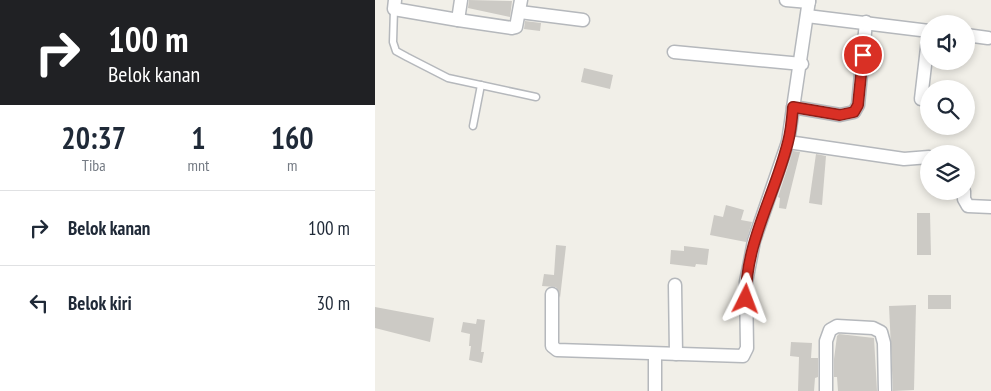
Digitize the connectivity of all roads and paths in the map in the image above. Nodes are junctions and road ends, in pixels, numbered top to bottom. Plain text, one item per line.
1 (461, 0) edge
2 (786, 0) edge
3 (809, 1) edge
4 (395, 4) edge
5 (520, 6) edge
6 (807, 16) junction
7 (458, 20) junction
8 (583, 20) dead end
9 (866, 22) junction
10 (920, 30) edge
11 (975, 36) edge
12 (987, 38) dead end
13 (674, 52) dead end
14 (801, 64) junction
15 (481, 85) junction
16 (536, 97) dead end
17 (793, 107) junction
18 (473, 126) dead end
19 (789, 142) junction
20 (920, 158) edge
21 (966, 200) edge
22 (991, 207) edge
23 (675, 285) dead end
24 (552, 294) dead end
25 (655, 354) junction
26 (675, 354) junction
27 (655, 391) edge
28 (826, 391) edge
29 (885, 391) edge

1 - 7 street
2 - 3 street
3 - 6 street
4 - 7 street
4 - 15 lane
5 - 7 street
5 - 8 street
6 - 9 street
6 - 14 street
9 - 10 street
9 - 17 street
11 - 12 street
13 - 14 street
14 - 17 street
15 - 16 lane
15 - 18 lane
17 - 19 street
19 - 20 street
19 - 26 street
21 - 22 street
23 - 26 street
24 - 25 street
25 - 26 street
25 - 27 street
28 - 29 street

